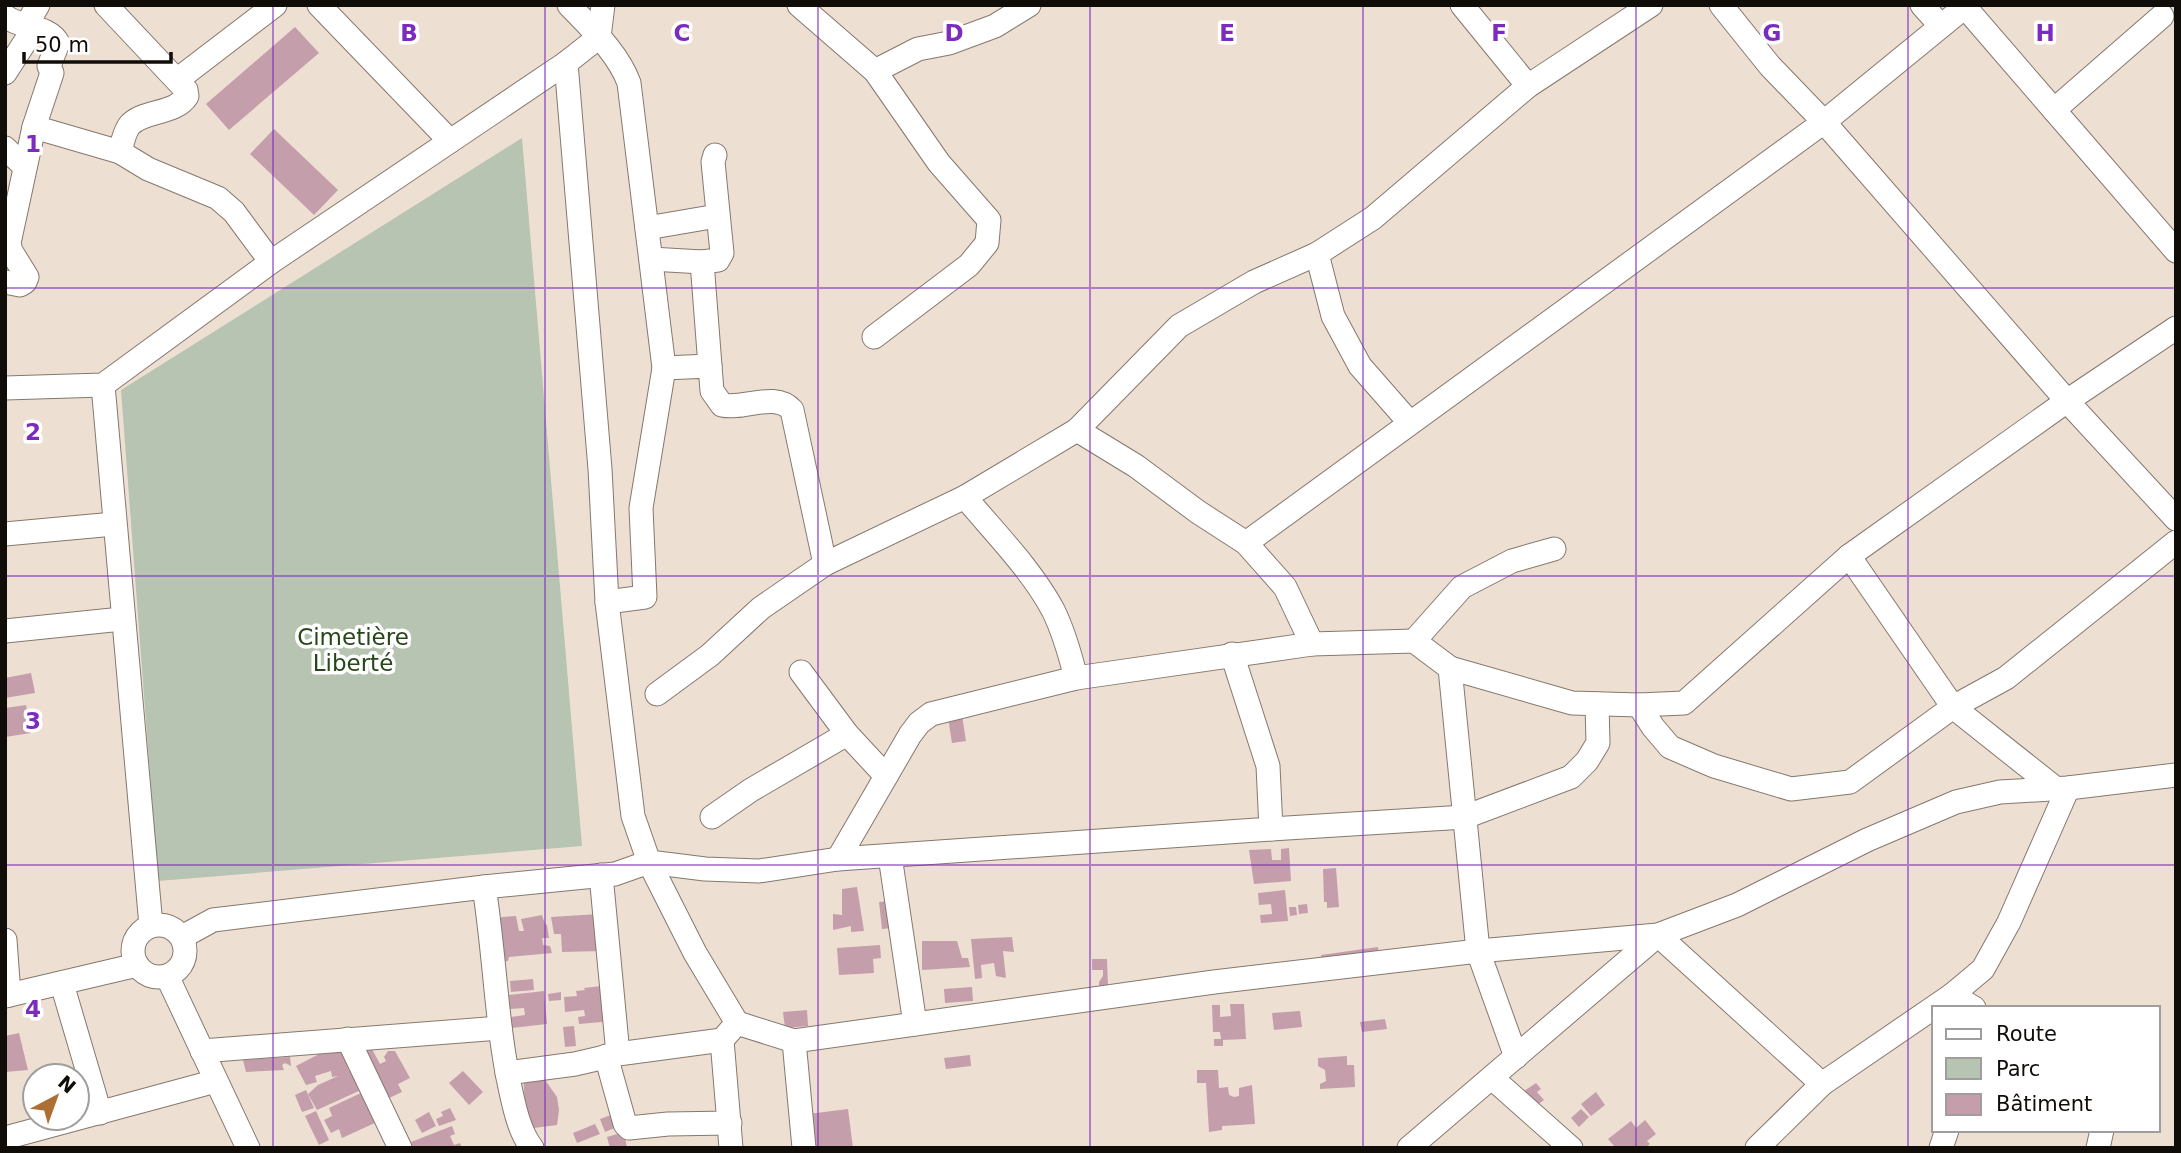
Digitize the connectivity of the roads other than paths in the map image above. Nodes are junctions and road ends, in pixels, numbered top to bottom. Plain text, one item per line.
1 (106, 5) edge
2 (275, 5) edge
3 (319, 5) edge
4 (569, 5) edge
5 (603, 5) edge
6 (799, 5) edge
7 (1029, 5) edge
8 (1462, 5) edge
9 (1651, 5) edge
10 (1721, 5) edge
11 (1922, 5) edge
12 (1966, 6) edge
13 (2164, 17) edge
14 (26, 18) edge
15 (1941, 26) junction
16 (599, 37) junction
17 (566, 63) junction
18 (875, 71) junction
19 (5, 73) edge
20 (177, 80) junction
21 (1528, 86) junction
22 (2054, 110) junction
23 (1824, 122) junction
24 (34, 127) junction
25 (450, 141) junction
26 (5, 148) edge
27 (120, 152) junction
28 (715, 155) dead end
29 (25, 167) junction
30 (717, 216) junction
31 (647, 228) junction
32 (2176, 251) edge
33 (1317, 254) junction
34 (651, 259) junction
35 (271, 262) junction
36 (702, 262) junction
37 (5, 282) edge
38 (2176, 328) edge
39 (874, 337) dead end
40 (710, 366) junction
41 (664, 368) junction
42 (103, 385) junction
43 (5, 388) edge
44 (2067, 401) junction
45 (1410, 423) junction
46 (1077, 430) junction
47 (965, 497) junction
48 (2176, 519) edge
49 (114, 524) junction
50 (5, 534) edge
51 (2176, 542) edge
52 (1246, 543) junction
53 (1554, 549) dead end
54 (1849, 556) junction
55 (825, 564) junction
56 (607, 602) junction
57 (122, 619) junction
58 (5, 631) edge
59 (1414, 641) junction
60 (1312, 644) junction
61 (1232, 654) junction
62 (1450, 668) junction
63 (801, 672) dead end
64 (1076, 678) junction
65 (657, 694) dead end
66 (1597, 704) junction
67 (1639, 705) junction
68 (1953, 707) junction
69 (847, 734) junction
70 (2176, 775) edge
71 (886, 776) junction
72 (2061, 788) junction
73 (712, 817) dead end
74 (1465, 817) junction
75 (1271, 829) junction
76 (890, 856) junction
77 (838, 859) junction
78 (649, 863) junction
79 (601, 875) junction
80 (484, 887) junction
81 (151, 926) junction
82 (1658, 935) junction
83 (181, 937) junction
84 (5, 940) edge
85 (1478, 951) junction
86 (137, 965) junction
87 (167, 976) junction
88 (62, 984) junction
89 (1952, 995) junction
90 (7, 996) edge
91 (1936, 1006) edge
92 (1971, 1006) edge
93 (1932, 1009) edge
94 (915, 1024) junction
95 (500, 1028) junction
96 (729, 1031) junction
97 (348, 1039) junction
98 (794, 1041) junction
99 (202, 1051) junction
100 (612, 1055) junction
101 (1516, 1057) junction
102 (507, 1073) junction
103 (1492, 1077) junction
104 (216, 1081) junction
105 (1822, 1084) junction
106 (100, 1113) junction
107 (730, 1123) junction
108 (5, 1140) edge
109 (525, 1146) edge
110 (7, 1148) edge
111 (248, 1148) edge
112 (400, 1148) edge
113 (731, 1148) edge
114 (804, 1148) edge
115 (1409, 1148) edge
116 (1571, 1148) edge
117 (1757, 1148) edge

1 - 20 street
2 - 20 street
3 - 25 street
4 - 16 street
5 - 16 street
6 - 18 street
7 - 18 street
8 - 21 street
9 - 21 street
10 - 23 street
11 - 15 street
12 - 15 street
12 - 22 street
13 - 22 street
14 - 19 street
14 - 24 street
15 - 23 street
16 - 17 street
16 - 31 street
17 - 25 street
17 - 56 street
18 - 39 street
20 - 27 street
21 - 33 street
22 - 32 street
23 - 44 street
23 - 45 street
24 - 27 street
24 - 29 street
25 - 35 street
26 - 29 street
27 - 35 street
28 - 30 street
29 - 37 street
30 - 31 street
30 - 36 street
31 - 34 street
33 - 45 street
33 - 46 street
34 - 36 street
34 - 41 street
35 - 42 street
36 - 40 street
38 - 44 street
40 - 41 street
40 - 55 street
41 - 56 street
42 - 43 street
42 - 49 street
44 - 48 street
44 - 54 street
45 - 52 street
46 - 47 street
46 - 52 street
47 - 55 street
47 - 64 street
49 - 50 street
49 - 57 street
51 - 68 street
52 - 60 street
53 - 59 street
54 - 67 street
54 - 68 street
55 - 65 street
56 - 78 street
57 - 58 street
57 - 81 street
59 - 60 street
59 - 62 street
60 - 61 street
61 - 64 street
61 - 75 street
62 - 66 street
62 - 74 street
63 - 69 street
64 - 71 street
66 - 67 street
66 - 74 street
67 - 68 street
68 - 72 street
69 - 71 street
69 - 73 street
70 - 72 street
71 - 77 street
72 - 82 street
72 - 89 street
74 - 75 street
74 - 85 street
75 - 76 street
76 - 77 street
76 - 94 street
77 - 78 street
78 - 79 street
78 - 96 street
79 - 80 street
79 - 100 street
80 - 83 street
80 - 95 street
81 - 83 street
81 - 86 street
82 - 85 street
82 - 101 street
82 - 105 street
83 - 87 street
84 - 90 street
85 - 94 street
85 - 101 street
86 - 87 street
86 - 88 street
87 - 99 street
88 - 90 street
88 - 106 street
89 - 91 street
89 - 92 street
93 - 105 street
94 - 98 street
95 - 97 street
95 - 102 street
96 - 98 street
96 - 100 street
96 - 107 street
97 - 99 street
97 - 112 street
98 - 114 street
99 - 104 street
100 - 102 street
100 - 107 street
101 - 103 street
102 - 109 street
103 - 115 street
103 - 116 street
104 - 106 street
104 - 111 street
105 - 117 street
106 - 108 street
107 - 113 street
108 - 110 street

